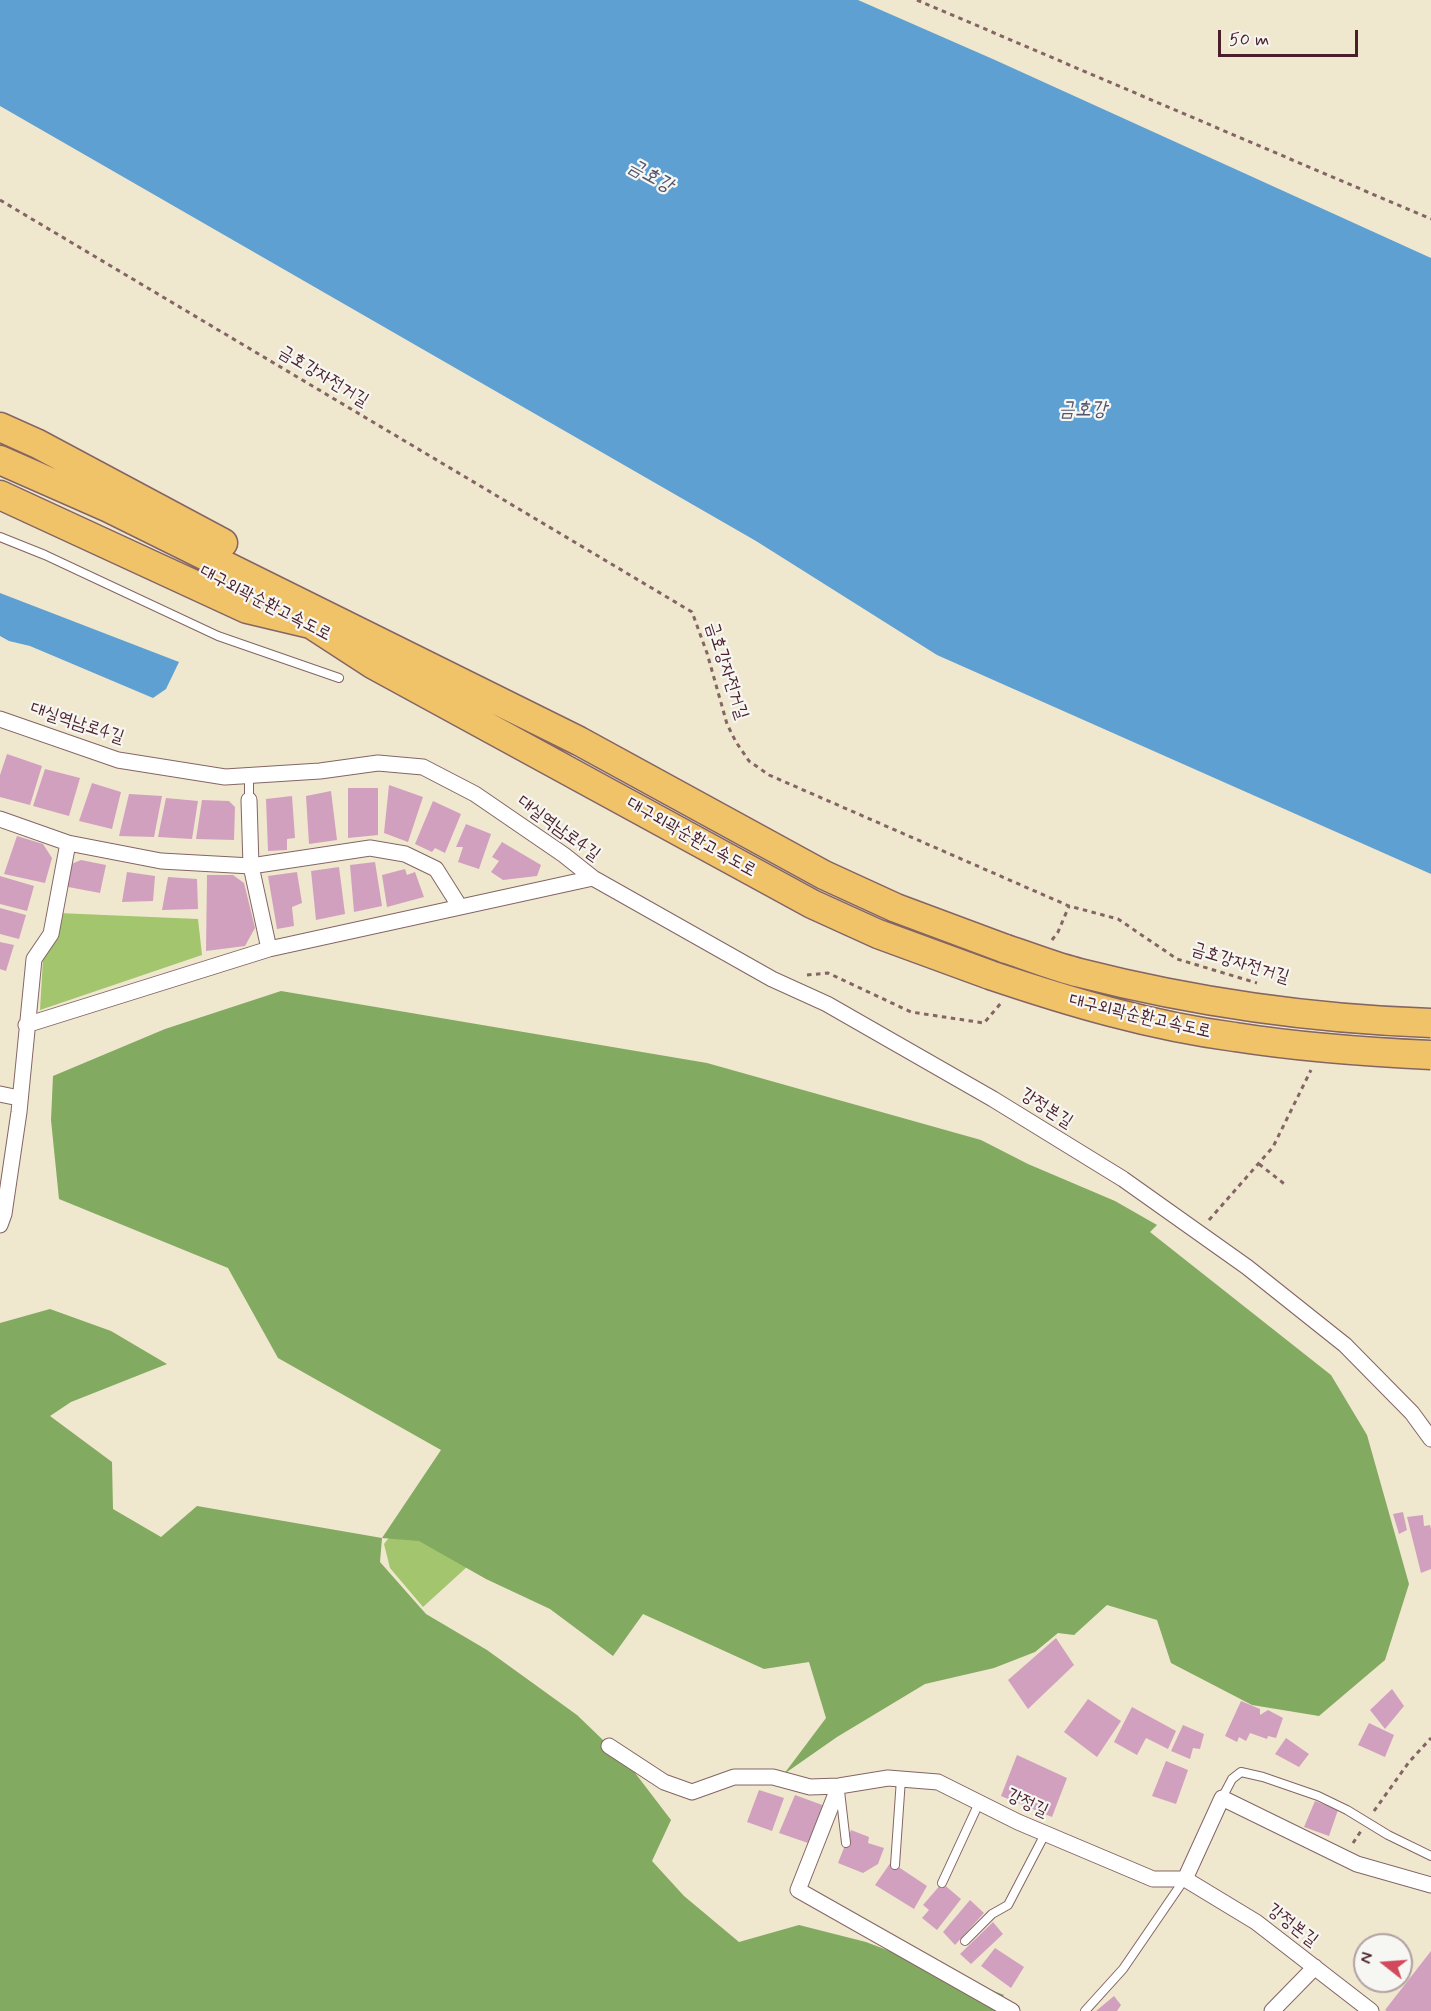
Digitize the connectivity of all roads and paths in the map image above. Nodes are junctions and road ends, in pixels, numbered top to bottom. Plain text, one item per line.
1 (917, 0) edge
2 (0, 201) edge
3 (1431, 219) edge
4 (0, 427) edge
5 (0, 460) edge
6 (0, 477) edge
7 (0, 495) edge
8 (0, 537) edge
9 (343, 623) junction
10 (309, 624) junction
11 (381, 656) junction
12 (339, 678) dead end
13 (0, 719) edge
14 (249, 775) junction
15 (249, 800) joint
16 (0, 819) edge
17 (68, 843) junction
18 (251, 866) junction
19 (593, 878) junction
20 (1069, 906) junction
21 (459, 907) junction
22 (1051, 940) dead end
23 (270, 950) junction
24 (772, 979) junction
25 (1266, 986) dead end
26 (998, 987) junction
27 (1431, 1023) edge
28 (26, 1025) junction
29 (1431, 1055) edge
30 (1314, 1065) dead end
31 (0, 1094) edge
32 (19, 1098) junction
33 (1259, 1164) junction
34 (1287, 1186) dead end
35 (1, 1217) edge
36 (1198, 1232) junction
37 (1431, 1439) edge
38 (1431, 1738) edge
39 (609, 1746) dead end
40 (901, 1779) junction
41 (840, 1786) junction
42 (1222, 1798) junction
43 (979, 1803) junction
44 (1366, 1823) junction
45 (1045, 1834) junction
46 (846, 1843) dead end
47 (1431, 1856) edge
48 (1344, 1857) junction
49 (894, 1865) dead end
50 (1185, 1879) junction
51 (942, 1883) dead end
52 (1431, 1885) edge
53 (965, 1941) dead end
54 (1315, 1967) junction
55 (1012, 2011) edge
56 (1085, 2011) edge
57 (1272, 2011) edge
58 (1371, 2011) edge

1 - 3 path
2 - 20 path, 금호강자전거길
4 - 9 highway
5 - 9 highway, 대구외곽순환고속도로
6 - 10 highway, 대구외곽순환고속도로
7 - 10 highway
8 - 12 lane
9 - 11 highway, 대구외곽순환고속도로
10 - 11 highway, 대구외곽순환고속도로
11 - 26 highway, 대구외곽순환고속도로
11 - 27 highway, 대구외곽순환고속도로, bridge
13 - 14 street, 대실역남로4길
14 - 15 lane
14 - 19 street, 대실역남로4길
15 - 18 street
16 - 17 street
17 - 18 street
17 - 28 street
18 - 21 street
18 - 23 street
19 - 21 street, 대실역남로4길
19 - 24 street, 강정본길
20 - 22 path
20 - 25 path, 금호강자전거길
21 - 23 street, 대실역남로4길
23 - 28 street, 대실역남로4길
24 - 26 path
24 - 36 street, 강정본길
26 - 29 highway, 대구외곽순환고속도로, bridge
28 - 32 street
30 - 33 path
31 - 32 street
32 - 35 street
33 - 34 path
33 - 36 path
36 - 37 street, 강정본길
38 - 44 path
39 - 41 street, 강정길
40 - 41 street, 강정길
40 - 43 street, 강정길
40 - 49 lane
41 - 46 lane
41 - 55 street
42 - 44 lane
42 - 48 street
42 - 50 street
43 - 45 street, 강정길
43 - 51 lane
44 - 47 lane
44 - 48 path
45 - 50 street, 강정길
45 - 53 lane
48 - 52 street
50 - 54 street, 강정본길
50 - 56 lane
54 - 57 street
54 - 58 street, 강정본길

